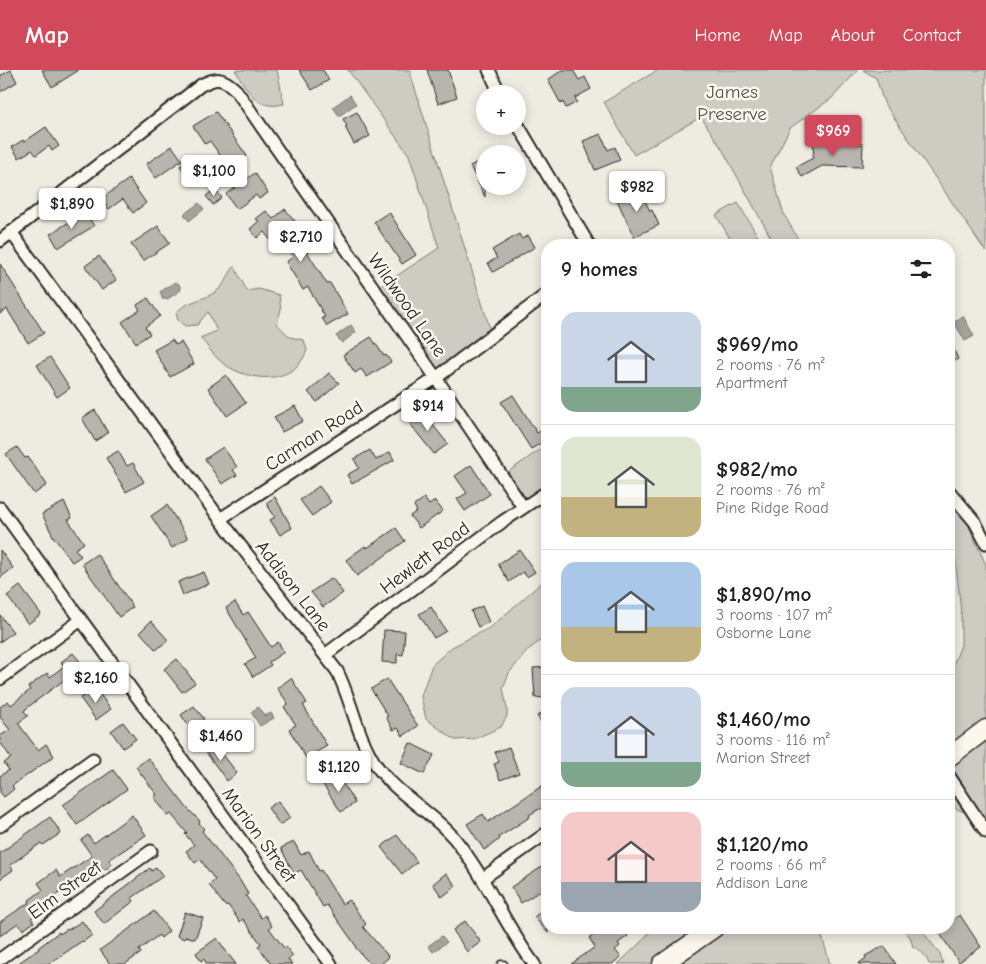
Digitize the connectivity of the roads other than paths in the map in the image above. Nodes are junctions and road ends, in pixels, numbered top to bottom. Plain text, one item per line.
1 (489, 70) edge
2 (496, 85) edge
3 (524, 135) edge
4 (11, 232) junction
5 (585, 239) edge
6 (0, 241) edge
7 (541, 299) edge
8 (436, 378) junction
9 (541, 495) edge
10 (955, 498) edge
11 (523, 507) junction
12 (0, 508) edge
13 (220, 519) junction
14 (4, 520) edge
15 (986, 543) edge
16 (81, 620) junction
17 (324, 655) junction
18 (0, 679) edge
19 (986, 729) edge
20 (955, 752) edge
21 (93, 759) dead end
22 (955, 785) edge
23 (0, 826) edge
24 (986, 832) edge
25 (541, 837) edge
26 (151, 851) dead end
27 (482, 879) junction
28 (705, 934) edge
29 (0, 959) edge
30 (331, 964) edge
31 (533, 964) edge
32 (662, 964) edge

1 - 2 street
3 - 5 street
4 - 6 street
4 - 8 street, Wildwood Lane
4 - 13 street, Addison Lane
7 - 8 street, Carman Road
8 - 11 street, Wildwood Lane
8 - 13 street, Carman Road
9 - 11 street, Hewlett Road
10 - 15 street
11 - 17 street, Hewlett Road
12 - 14 street, Marion Street
13 - 17 street, Addison Lane
14 - 16 street, Marion Street
16 - 18 street
16 - 30 street, Marion Street
17 - 27 street, Addison Lane
19 - 20 main road
21 - 23 street
22 - 24 street
25 - 27 street
26 - 29 street, Elm Street
27 - 31 street, Addison Lane
28 - 32 main road

